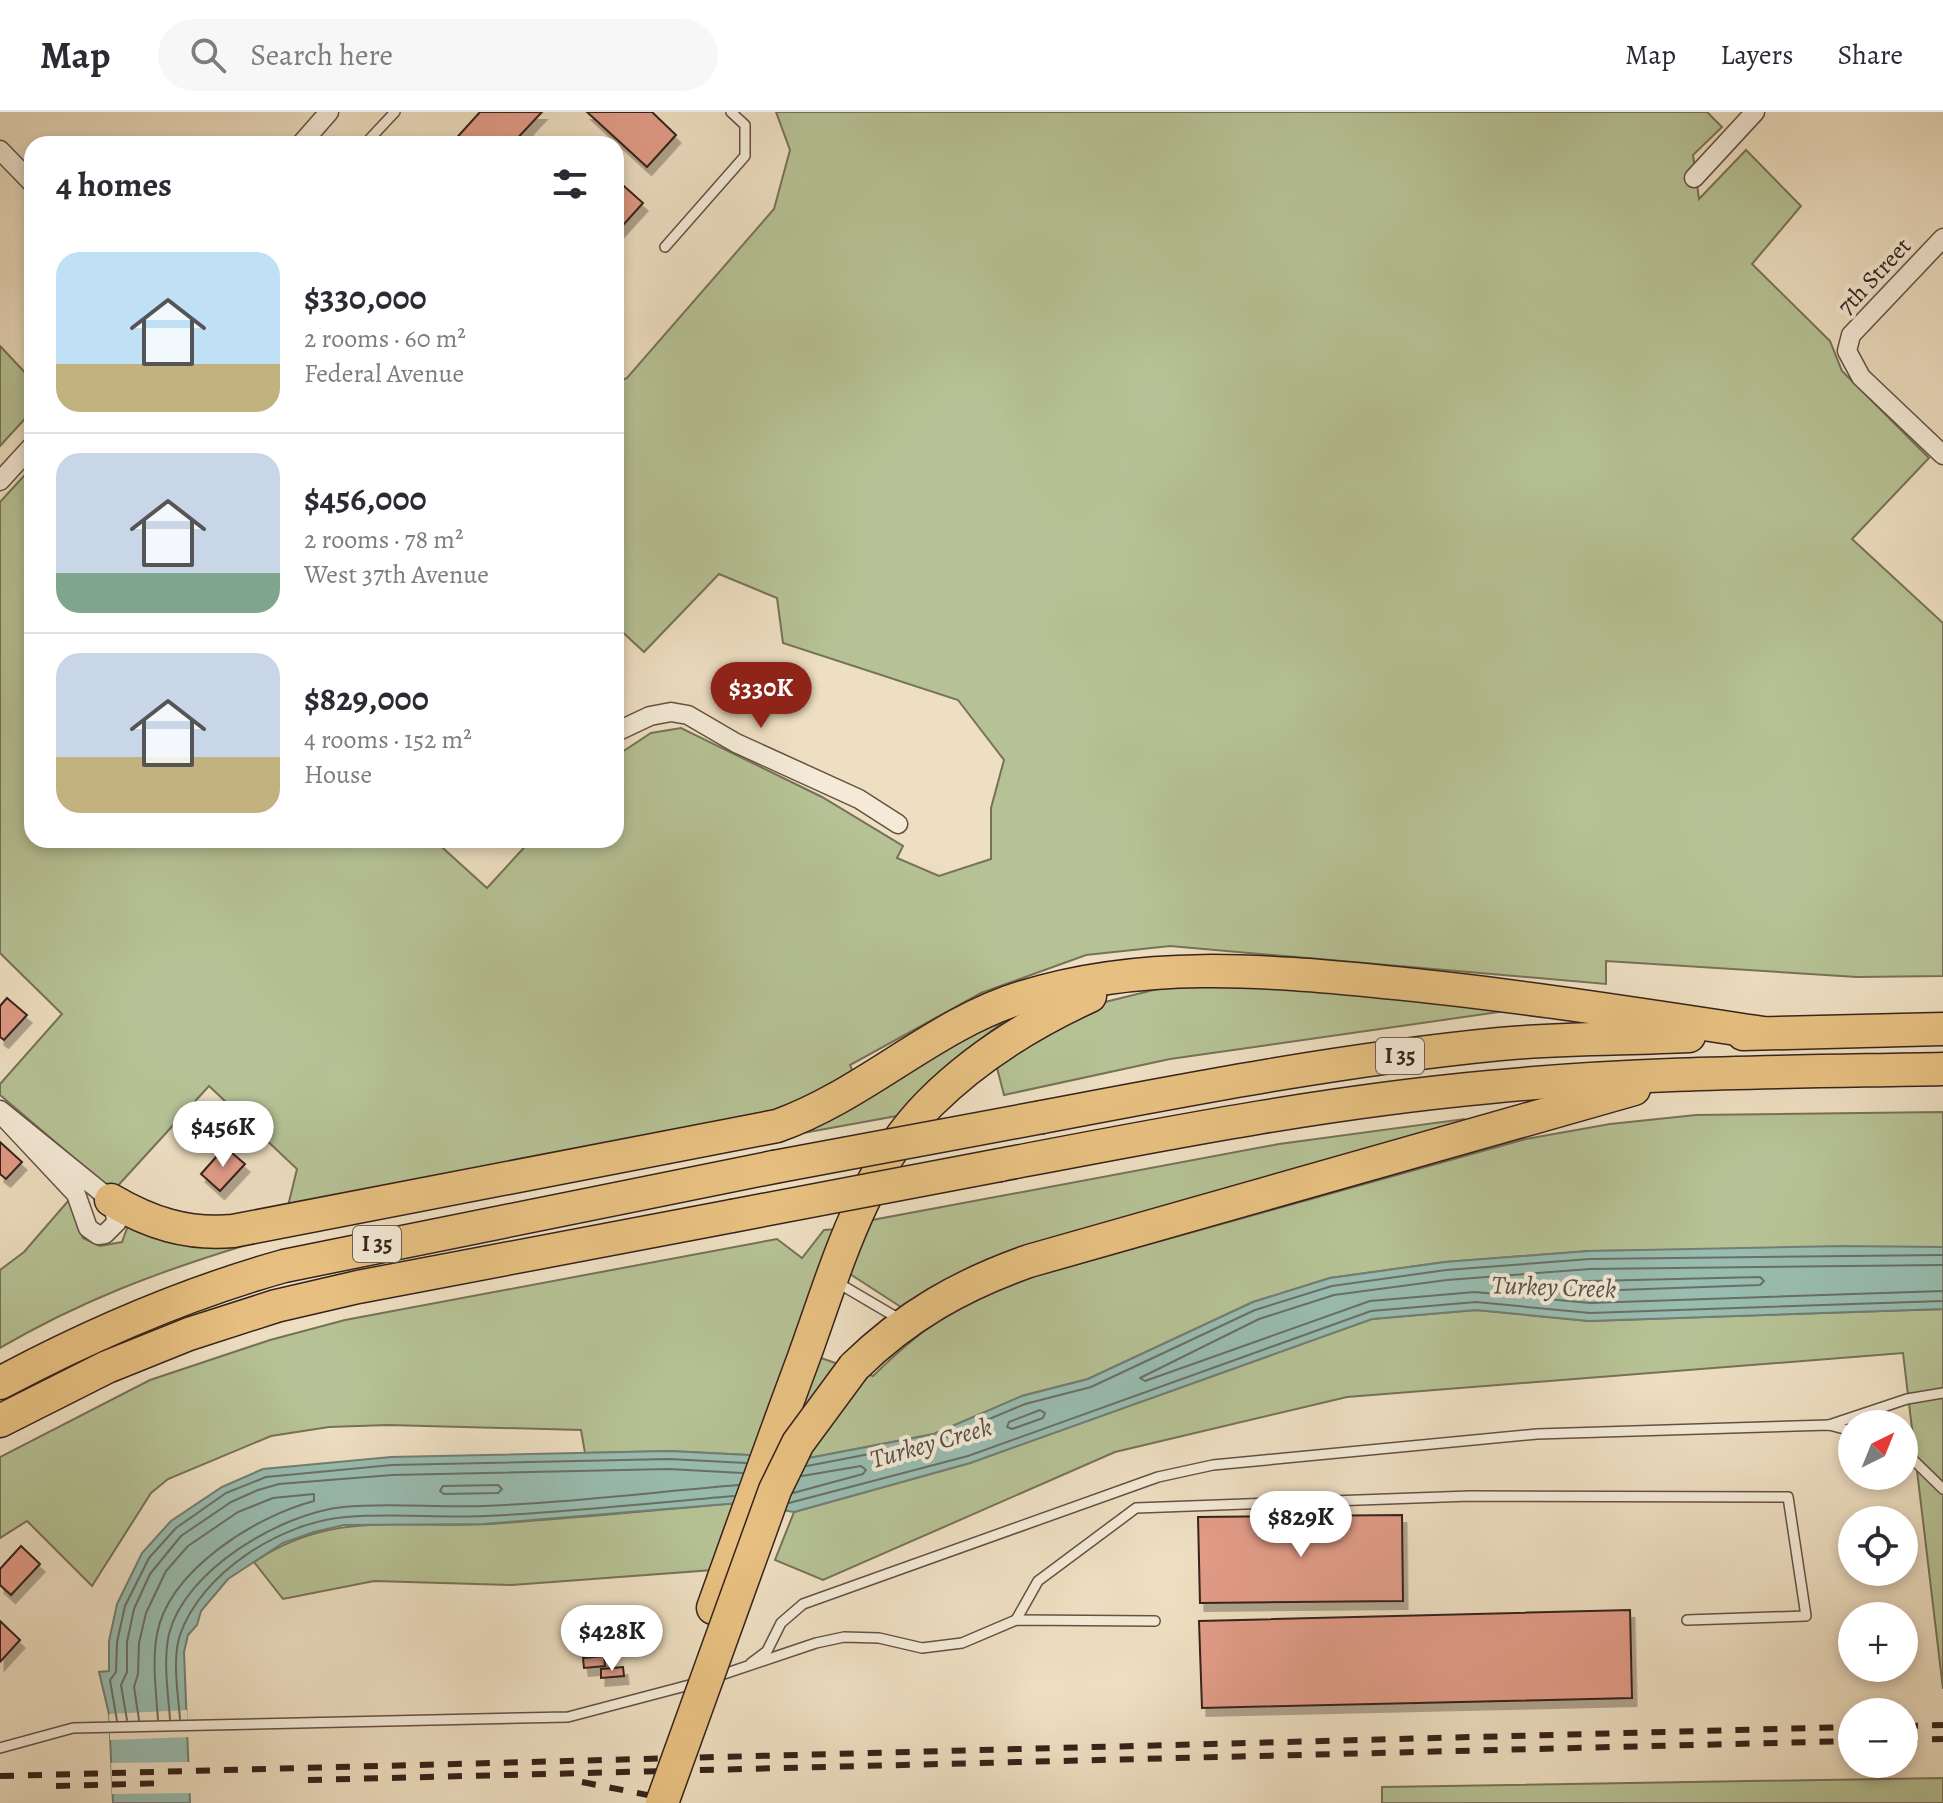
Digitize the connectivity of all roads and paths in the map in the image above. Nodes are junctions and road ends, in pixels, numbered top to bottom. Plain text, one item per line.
1 (329, 112) edge
2 (395, 112) edge
3 (731, 112) edge
4 (1755, 112) edge
5 (308, 136) edge
6 (372, 136) edge
7 (0, 150) edge
8 (24, 175) edge
9 (1694, 178) dead end
10 (1943, 238) edge
11 (665, 247) dead end
12 (24, 455) edge
13 (1943, 455) edge
14 (0, 481) edge
15 (624, 728) edge
16 (898, 824) dead end
17 (1141, 973) junction
18 (1943, 1029) edge
19 (1763, 1033) junction
20 (1943, 1069) edge
21 (1688, 1074) junction
22 (0, 1111) edge
23 (111, 1200) junction
24 (832, 1279) junction
25 (904, 1322) junction
26 (0, 1383) edge
27 (1943, 1393) edge
28 (0, 1421) edge
29 (1829, 1425) junction
30 (1838, 1427) edge
31 (1918, 1465) edge
32 (1943, 1489) edge
33 (1016, 1620) junction
34 (1687, 1620) dead end
35 (1155, 1621) dead end
36 (741, 1669) junction
37 (0, 1748) edge
38 (642, 1803) edge
39 (662, 1803) edge

1 - 5 street
2 - 6 lane
3 - 11 lane
4 - 9 street
7 - 8 street
10 - 13 street, 7th Street
12 - 14 street
15 - 16 street
17 - 19 highway
17 - 23 highway
17 - 24 highway
18 - 19 highway, I 35
19 - 26 highway, I 35, bridge
20 - 21 highway, I 35
21 - 25 highway
21 - 28 highway, I 35, bridge
22 - 23 street
22 - 23 street
24 - 25 lane
24 - 38 highway
25 - 39 highway, bridge
27 - 29 lane
29 - 30 lane
29 - 36 lane
31 - 32 lane
33 - 34 lane
33 - 35 lane
33 - 36 lane
36 - 37 lane

